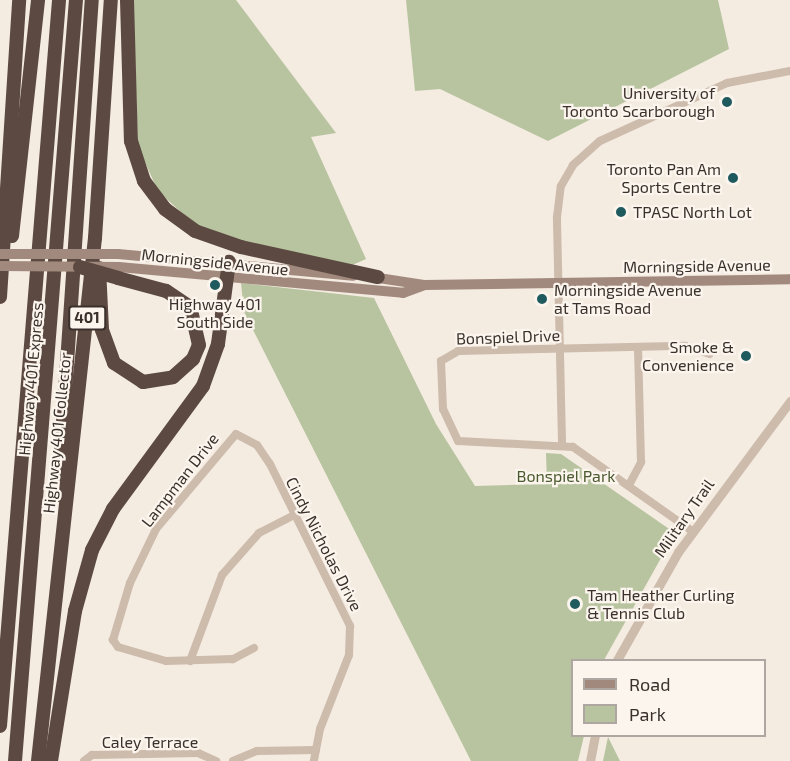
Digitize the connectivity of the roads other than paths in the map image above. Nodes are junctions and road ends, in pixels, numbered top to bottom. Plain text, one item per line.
1 (19, 0) edge
2 (39, 0) edge
3 (59, 0) edge
4 (76, 0) edge
5 (92, 0) edge
6 (111, 0) edge
7 (128, 0) edge
8 (790, 71) edge
9 (95, 238) junction
10 (0, 258) edge
11 (80, 267) joint
12 (228, 269) junction
13 (118, 273) junction
14 (378, 278) junction
15 (790, 279) edge
16 (559, 283) junction
17 (425, 285) junction
18 (0, 297) edge
19 (638, 347) junction
20 (561, 349) junction
21 (710, 354) dead end
22 (790, 401) edge
23 (236, 434) joint
24 (562, 442) junction
25 (629, 485) junction
26 (293, 516) junction
27 (692, 531) junction
28 (50, 634) junction
29 (254, 648) dead end
30 (618, 659) edge
31 (190, 661) junction
32 (0, 726) edge
33 (596, 737) edge
34 (316, 750) junction
35 (15, 761) edge
36 (38, 761) edge
37 (51, 761) edge
38 (84, 761) edge
39 (216, 761) edge
40 (233, 761) edge
41 (314, 761) edge
42 (590, 761) edge

1 - 10 highway
2 - 10 highway
3 - 32 highway, Highway 401 Express
4 - 35 highway, Highway 401 Express / 401
5 - 28 highway
6 - 9 highway, Highway 401 Collector / 401
7 - 14 highway
8 - 16 street
9 - 13 highway
9 - 28 highway, Highway 401 Collector / 401
10 - 11 main road, bridge
10 - 12 main road, Morningside Avenue, bridge
10 - 18 highway
11 - 13 highway, bridge
12 - 13 main road, Morningside Avenue
12 - 14 main road, Morningside Avenue
12 - 17 main road, Morningside Avenue
12 - 37 highway
14 - 17 main road, Morningside Avenue
15 - 16 main road, Morningside Avenue
16 - 17 main road, Morningside Avenue
16 - 20 street
19 - 20 street, Bonspiel Drive
19 - 21 street, Bonspiel Drive
19 - 25 street
20 - 24 street
20 - 24 street, Bonspiel Drive
22 - 27 street, Military Trail
23 - 26 street, Cindy Nicholas Drive
23 - 31 street, Lampman Drive
24 - 25 street
25 - 27 street
26 - 31 street
26 - 34 street, Cindy Nicholas Drive
27 - 30 street, Military Trail
28 - 36 highway, Highway 401 Collector / 401
29 - 31 street, Lampman Drive
33 - 42 street
34 - 40 street
34 - 41 street, Cindy Nicholas Drive
38 - 39 street, Caley Terrace

